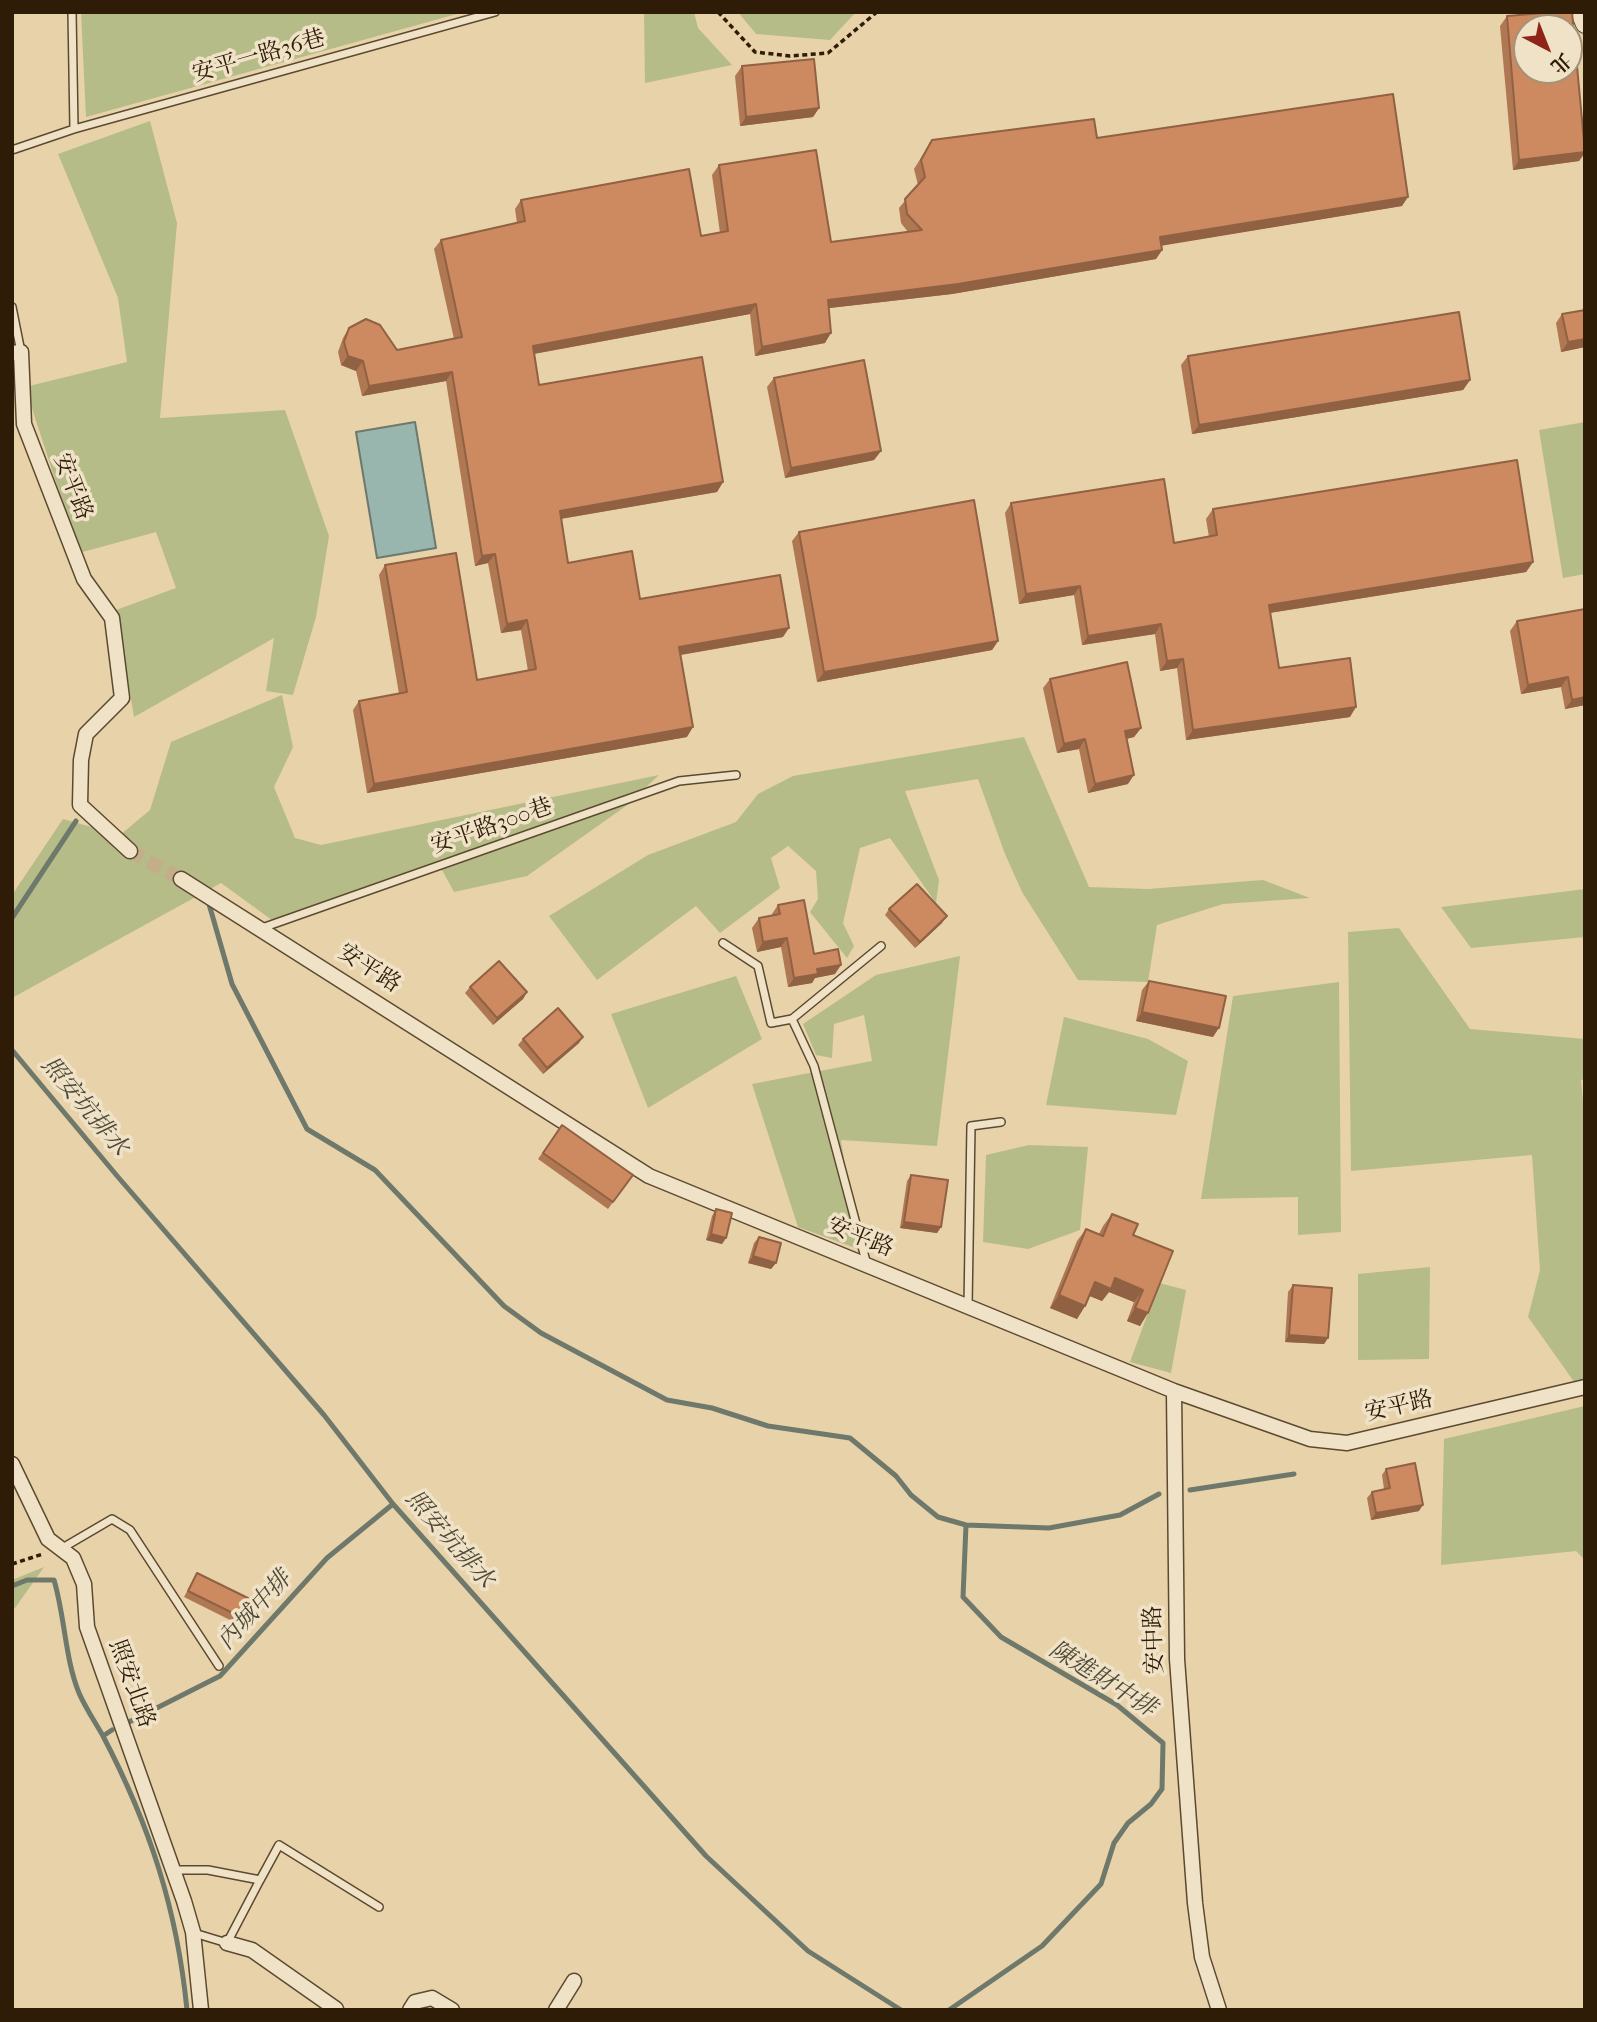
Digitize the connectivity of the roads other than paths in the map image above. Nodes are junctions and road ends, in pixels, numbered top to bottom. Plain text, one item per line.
1 (72, 12) edge
2 (495, 12) edge
3 (1580, 12) edge
4 (1585, 24) edge
5 (74, 129) junction
6 (12, 150) edge
7 (12, 307) edge
8 (16, 352) edge
9 (736, 775) dead end
10 (130, 851) tunnel mouth
11 (181, 879) tunnel mouth
12 (262, 928) junction
13 (723, 943) dead end
14 (881, 946) dead end
15 (792, 1019) junction
16 (1001, 1122) dead end
17 (867, 1266) junction
18 (968, 1307) junction
19 (1585, 1387) edge
20 (1174, 1391) junction
21 (12, 1464) edge
22 (58, 1550) junction
23 (219, 1666) dead end
24 (175, 1870) junction
25 (260, 1880) junction
26 (379, 1907) dead end
27 (193, 1932) junction
28 (227, 1942) junction
29 (574, 1981) dead end
30 (336, 2009) edge
31 (201, 2010) edge
32 (410, 2010) edge
33 (452, 2010) edge
34 (556, 2010) edge
35 (1219, 2010) edge

1 - 5 lane
2 - 5 lane, 安平一路36巷
3 - 4 street
5 - 6 lane, 安平一路36巷
7 - 8 lane
8 - 10 street, 安平路
9 - 12 lane, 安平路300巷
11 - 12 street, 安平路
12 - 17 street, 安平路
13 - 15 lane
14 - 15 lane
15 - 17 lane
16 - 18 lane
17 - 18 street, 安平路
18 - 20 street, 安平路
19 - 20 street, 安平路
20 - 35 street, 安中路
21 - 22 street, 照安北路
22 - 23 lane
22 - 24 street, 照安北路
24 - 25 lane
24 - 27 street, 照安北路
25 - 26 lane
25 - 28 lane
27 - 28 lane
27 - 31 street, 照安北路
28 - 30 street
29 - 34 street
32 - 33 street

